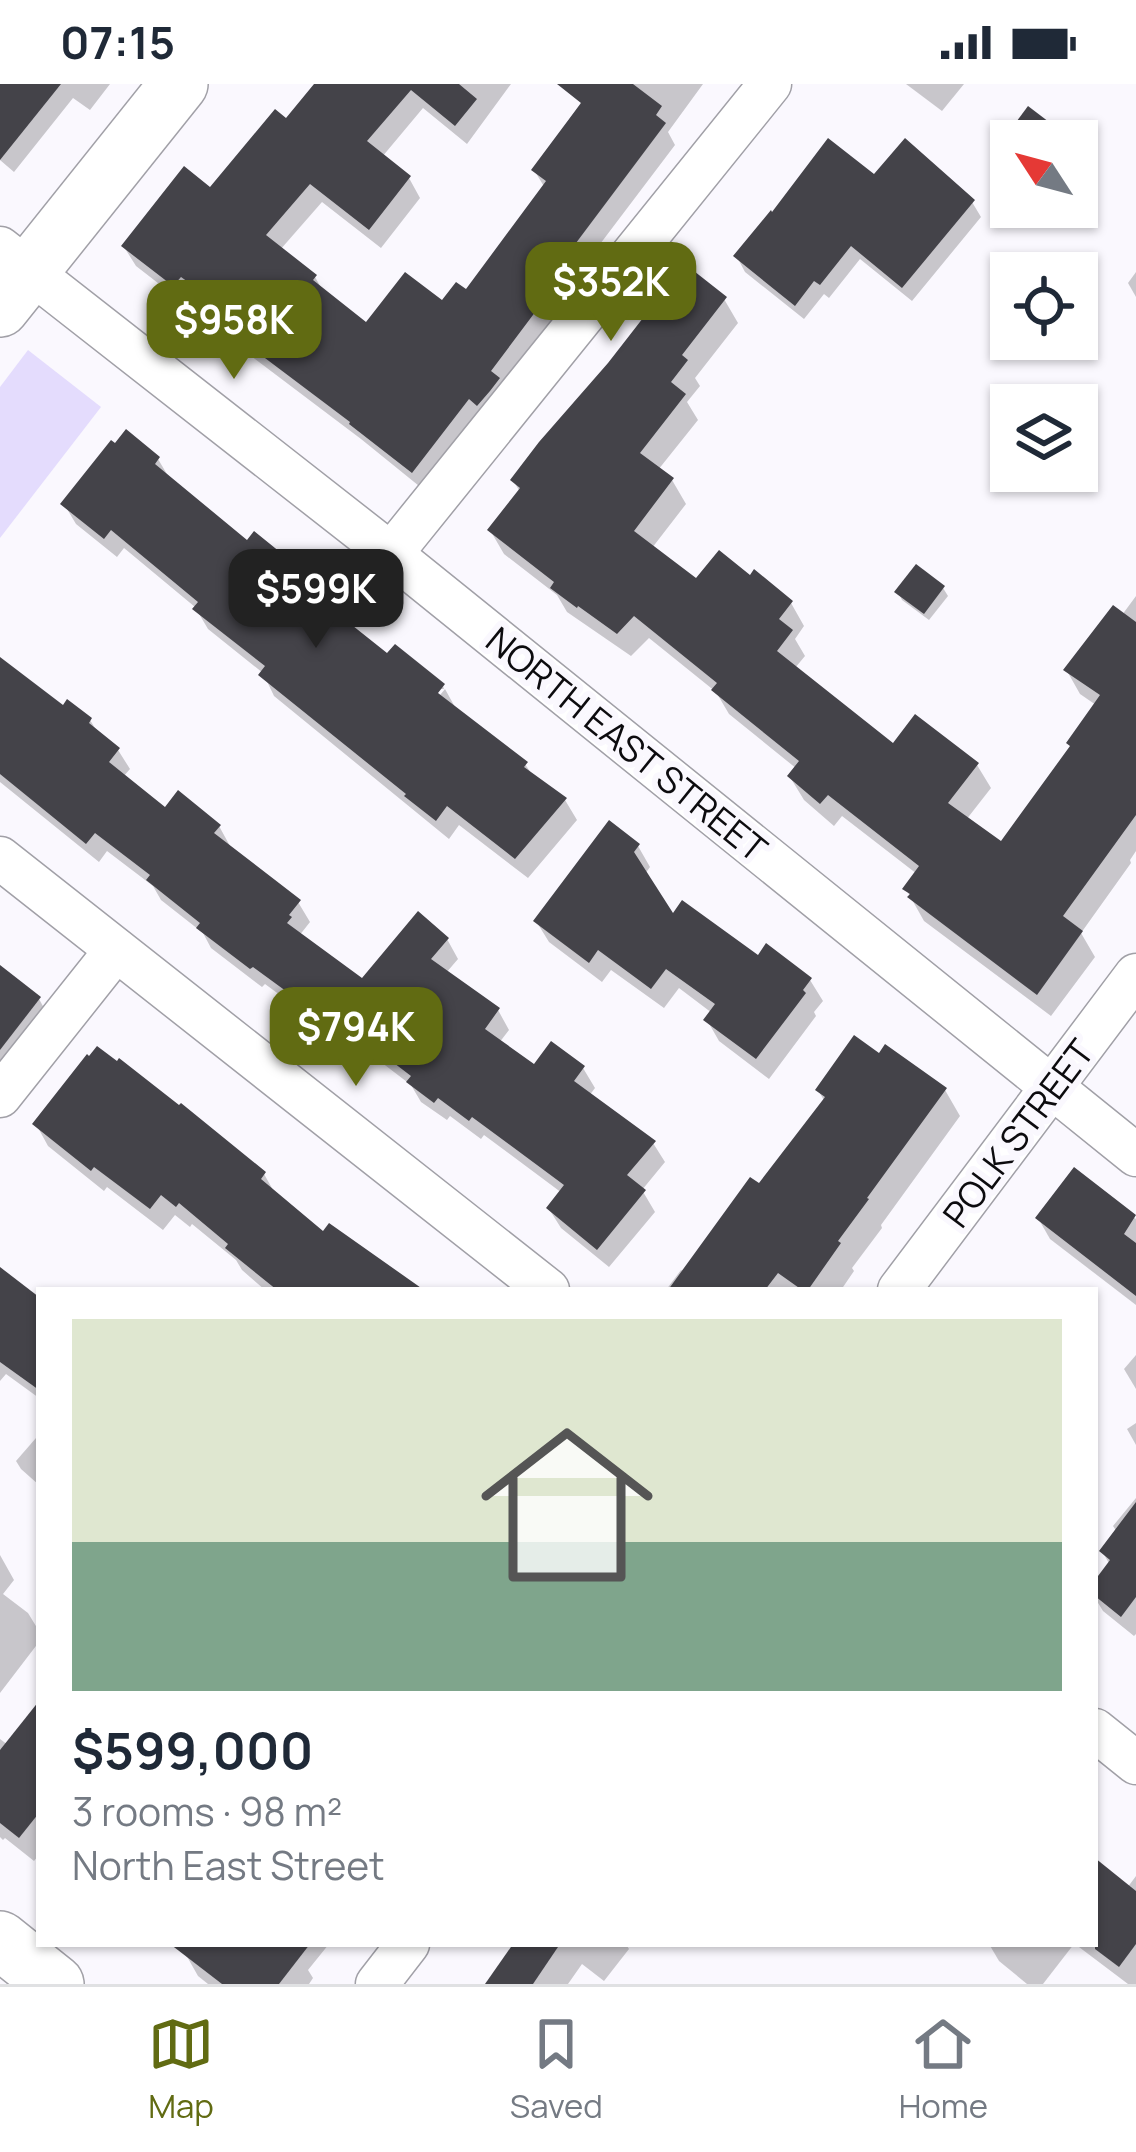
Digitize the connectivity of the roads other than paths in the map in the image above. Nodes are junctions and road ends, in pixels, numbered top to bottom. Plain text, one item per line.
1 (179, 84) edge
2 (770, 84) edge
3 (10, 276) edge
4 (391, 554) junction
5 (0, 857) edge
6 (116, 950) junction
7 (1136, 975) edge
8 (1052, 1087) junction
9 (0, 1096) edge
10 (1136, 1156) edge
11 (544, 1287) edge
12 (901, 1287) edge
13 (1098, 1732) edge
14 (1136, 1763) edge
15 (0, 1940) edge
16 (406, 1947) edge
17 (55, 1984) edge
18 (377, 1984) edge

1 - 3 street
2 - 4 street
3 - 4 street, NORTH EAST STREET
4 - 8 street, NORTH EAST STREET
5 - 6 street
6 - 9 street
6 - 11 street
7 - 8 street, POLK STREET
8 - 10 street, NORTH EAST STREET
8 - 12 street, POLK STREET
13 - 14 street
15 - 17 street
16 - 18 street

